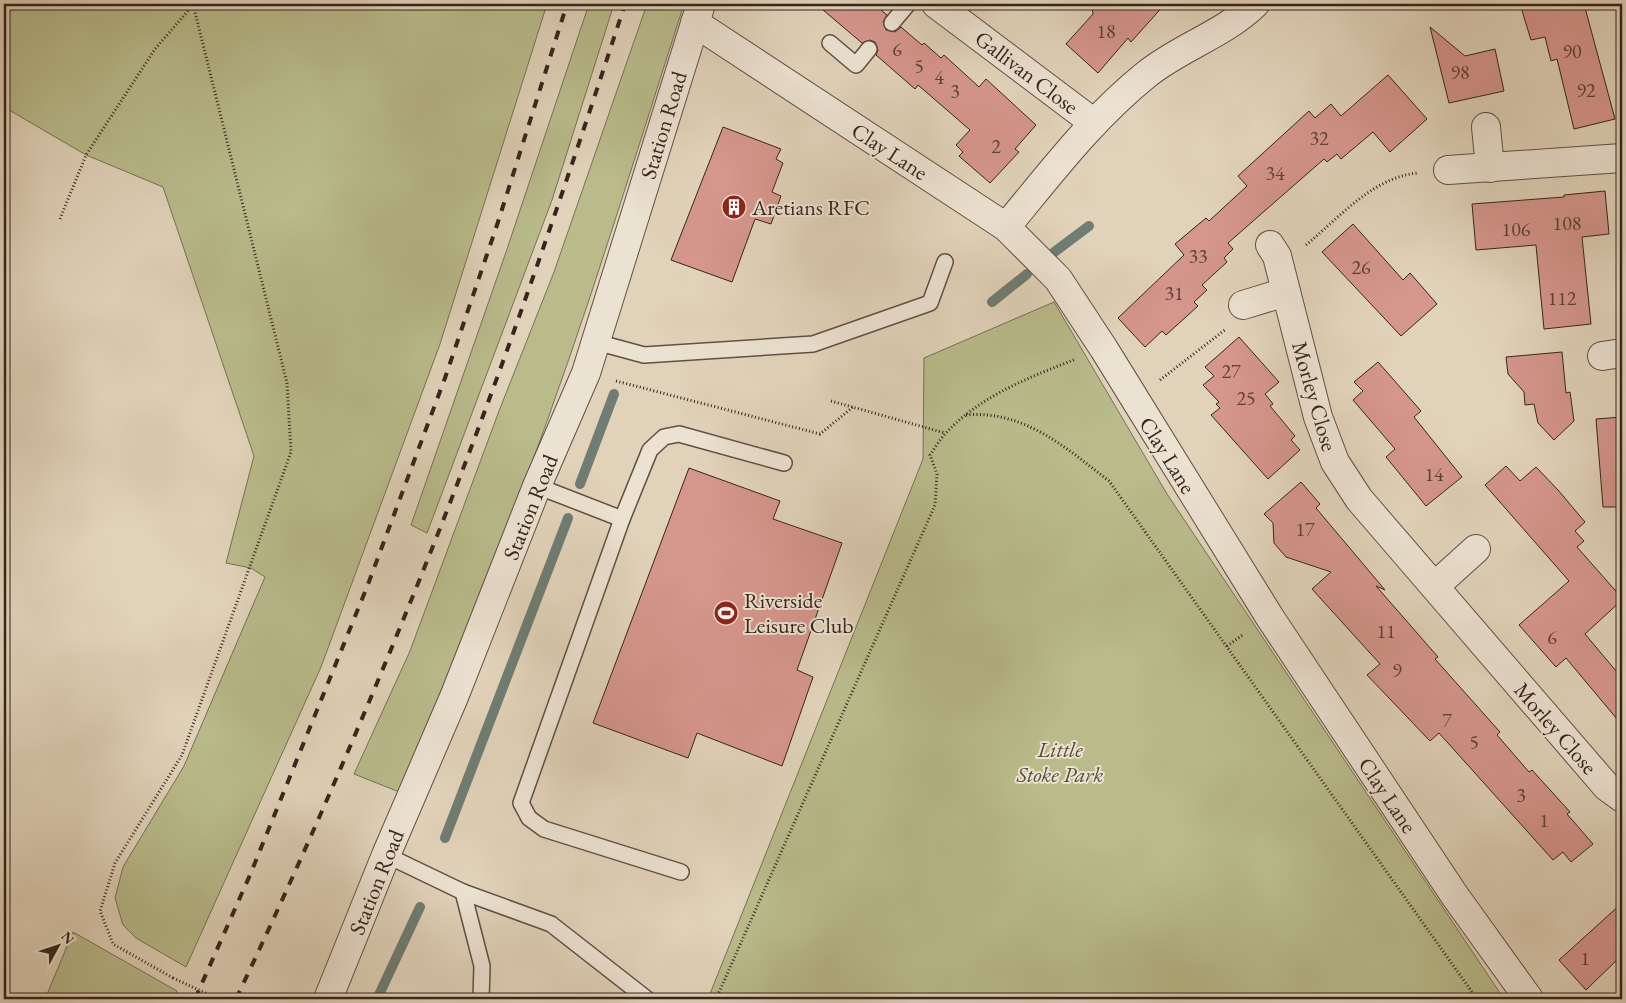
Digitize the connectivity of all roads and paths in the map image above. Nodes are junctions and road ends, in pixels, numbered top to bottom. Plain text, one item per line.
1 (908, 4) edge
2 (936, 4) edge
3 (1255, 4) edge
4 (193, 5) edge
5 (698, 13) edge
6 (892, 23) dead end
7 (830, 42) dead end
8 (869, 49) dead end
9 (1094, 123) junction
10 (1486, 127) dead end
11 (1622, 158) edge
12 (1490, 168) junction
13 (1448, 170) joint
14 (60, 219) dead end
15 (1006, 228) junction
16 (944, 262) dead end
17 (1278, 268) junction
18 (1243, 305) joint
19 (596, 342) junction
20 (1104, 349) junction
21 (586, 374) junction
22 (1161, 379) dead end
23 (831, 401) dead end
24 (853, 407) junction
25 (966, 416) junction
26 (945, 434) junction
27 (784, 463) dead end
28 (537, 486) junction
29 (622, 519) junction
30 (1476, 549) dead end
31 (1435, 586) junction
32 (1622, 798) edge
33 (386, 854) junction
34 (681, 872) dead end
35 (463, 892) junction
36 (218, 999) edge
37 (328, 999) edge
38 (481, 999) edge
39 (647, 999) edge
40 (716, 999) edge
41 (1477, 999) edge
42 (1529, 999) edge

1 - 6 lane
2 - 9 street, Gallivan Close
3 - 9 street, Gallivan Close
4 - 14 path
4 - 36 path, bridge
5 - 15 street, Clay Lane
5 - 19 street, Station Road
7 - 8 lane
9 - 15 street, Gallivan Close
10 - 12 street
11 - 12 street
12 - 13 street
13 - 17 path
15 - 20 street, Clay Lane
16 - 19 lane
17 - 18 street
17 - 31 street, Morley Close
18 - 22 path
19 - 21 street, Station Road
20 - 25 path
20 - 42 street, Clay Lane
21 - 24 path
21 - 28 street, Station Road
23 - 24 path
24 - 26 path
25 - 26 path
25 - 41 path
26 - 40 path
27 - 29 lane
28 - 29 lane
28 - 33 street, Station Road
29 - 34 lane
30 - 31 street
31 - 32 street, Morley Close
33 - 35 lane
33 - 37 street, Station Road
35 - 38 lane
35 - 39 lane

